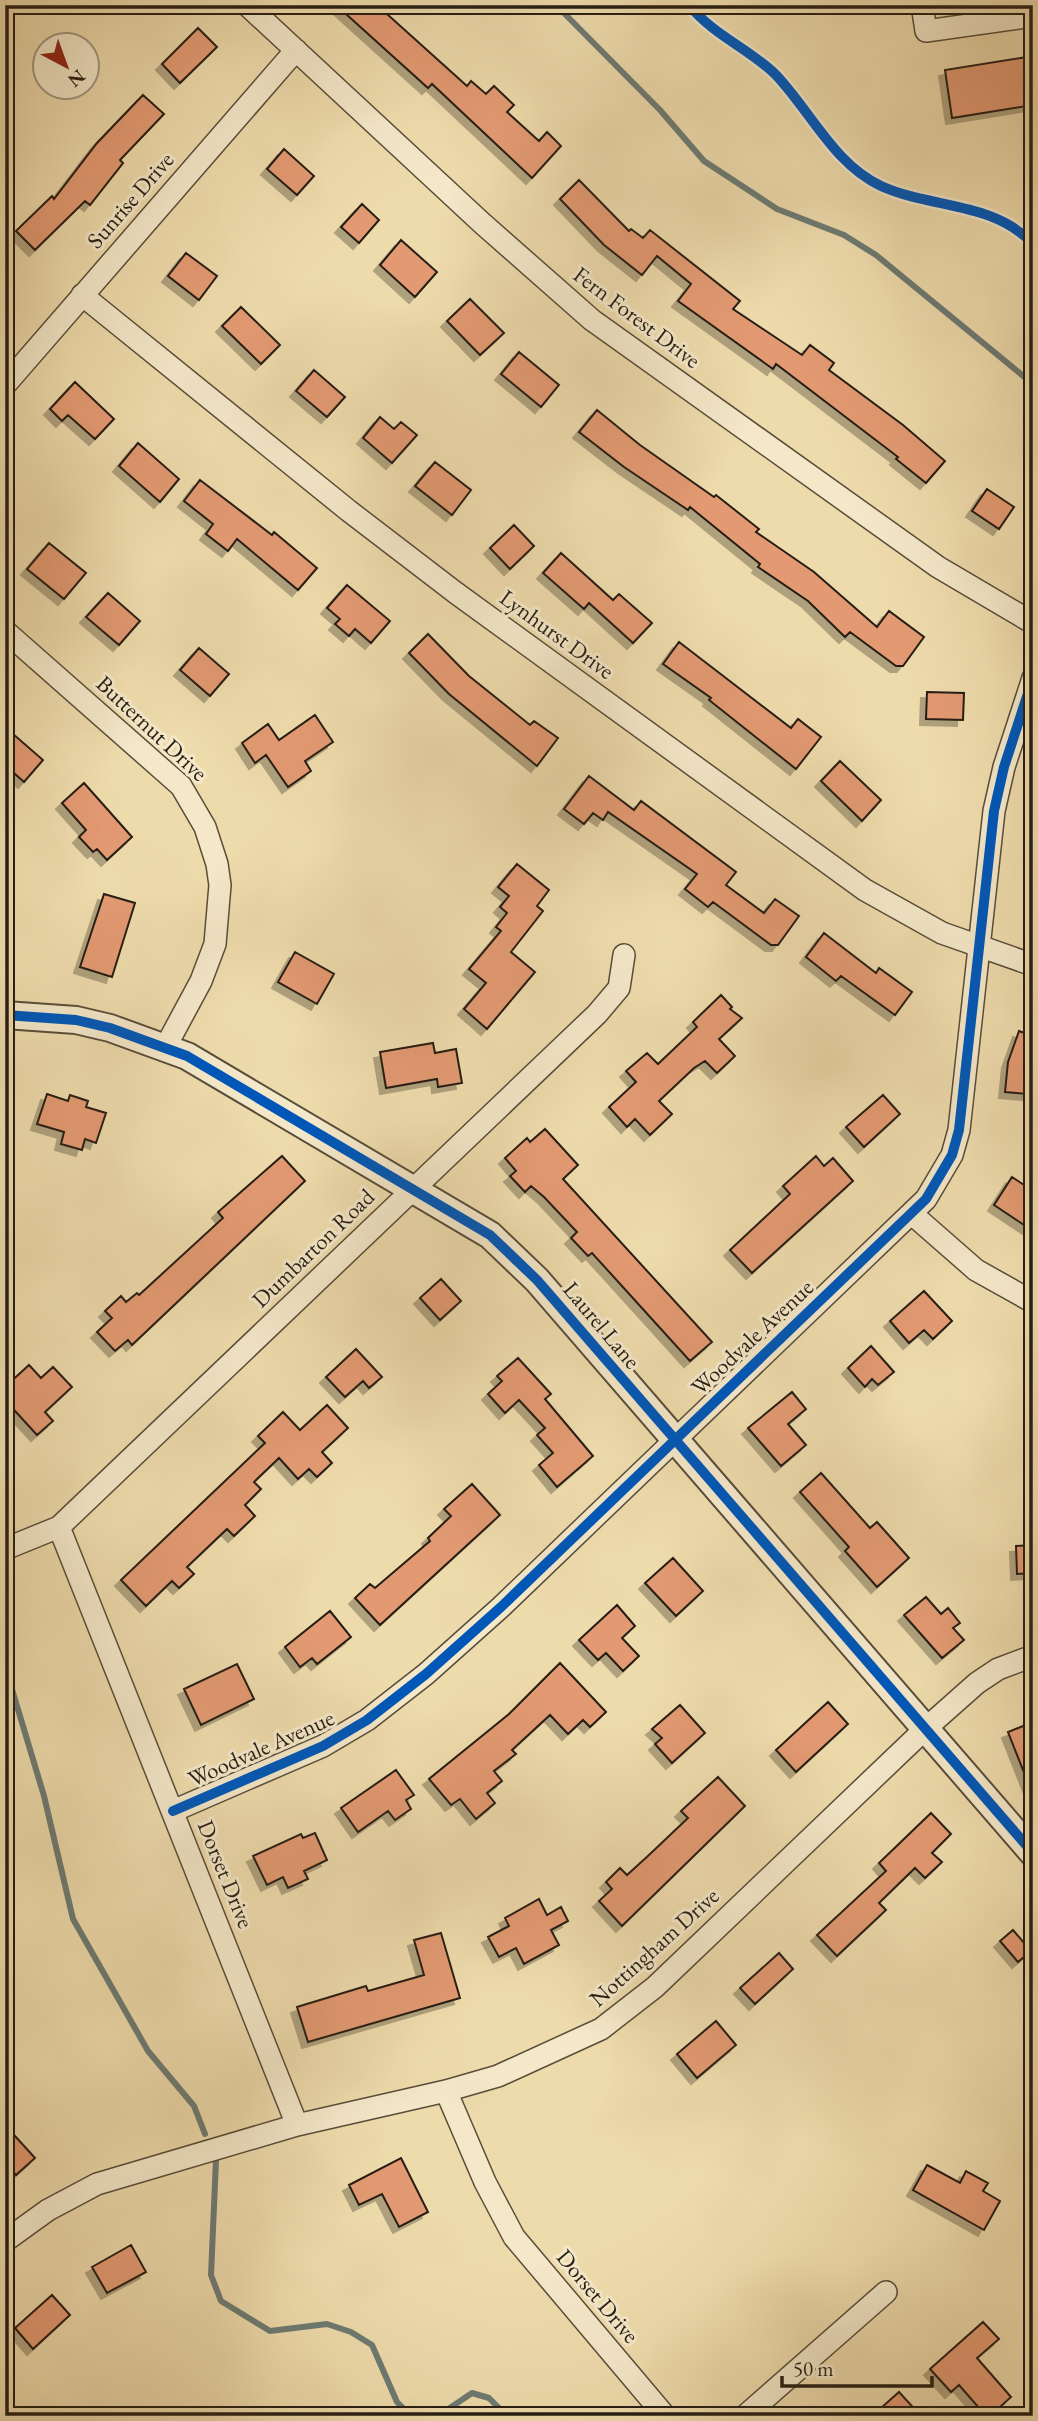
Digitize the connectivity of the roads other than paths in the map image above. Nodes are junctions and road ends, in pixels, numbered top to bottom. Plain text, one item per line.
1 (247, 5) edge
2 (922, 5) edge
3 (1033, 16) edge
4 (296, 50) junction
5 (82, 295) junction
6 (5, 385) edge
7 (1033, 623) edge
8 (5, 631) edge
9 (1033, 678) edge
10 (979, 948) junction
11 (624, 954) dead end
12 (1033, 965) edge
13 (5, 1015) edge
14 (166, 1046) junction
15 (412, 1189) junction
16 (912, 1214) junction
17 (1033, 1302) edge
18 (673, 1441) junction
19 (59, 1527) junction
20 (5, 1549) edge
21 (1033, 1656) edge
22 (924, 1730) junction
23 (173, 1811) junction
24 (1033, 1853) edge
25 (446, 2091) junction
26 (297, 2125) junction
27 (5, 2241) edge
28 (886, 2292) dead end
29 (665, 2416) edge
30 (745, 2416) edge

1 - 4 street, Fern Forest Drive
2 - 3 street
4 - 5 street, Sunrise Drive
4 - 7 street, Fern Forest Drive
5 - 6 street, Sunrise Drive
5 - 10 street, Lynhurst Drive
8 - 14 street, Butternut Drive
9 - 10 street, Woodvale Avenue
10 - 12 street, Lynhurst Drive
10 - 16 street, Woodvale Avenue
11 - 15 street, Dumbarton Road
13 - 14 street, Laurel Lane
14 - 15 street, Laurel Lane
15 - 18 street, Laurel Lane
15 - 19 street, Dumbarton Road
16 - 17 street
16 - 18 street, Woodvale Avenue
18 - 22 street, Laurel Lane
18 - 23 street, Woodvale Avenue
19 - 20 street, Dumbarton Road
19 - 23 street, Dorset Drive
21 - 22 street, Nottingham Drive
22 - 24 street, Laurel Lane
22 - 25 street, Nottingham Drive
23 - 26 street, Dorset Drive
25 - 26 street, Nottingham Drive
25 - 29 street, Dorset Drive
26 - 27 street, Nottingham Drive
28 - 30 street

